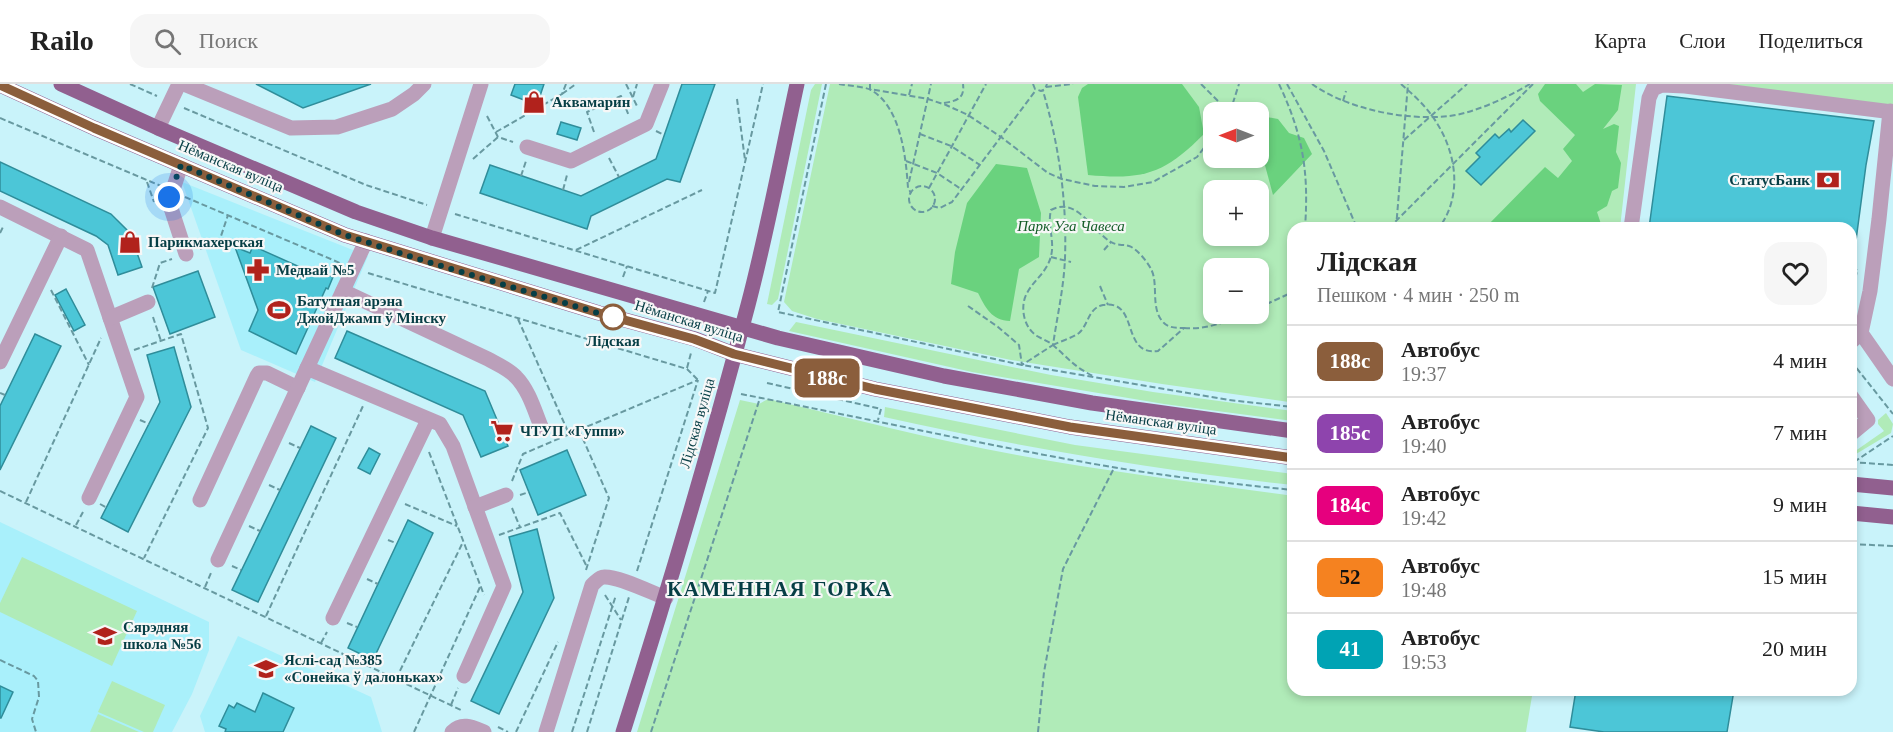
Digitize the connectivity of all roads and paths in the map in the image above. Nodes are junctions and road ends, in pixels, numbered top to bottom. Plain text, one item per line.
1 (61, 84) edge
2 (130, 84) edge
3 (179, 84) edge
4 (184, 84) edge
5 (424, 84) edge
6 (566, 84) edge
7 (576, 84) edge
8 (626, 84) edge
9 (637, 84) edge
10 (662, 84) edge
11 (763, 84) edge
12 (797, 84) edge
13 (826, 84) edge
14 (839, 84) edge
15 (870, 84) edge
16 (912, 84) edge
17 (931, 84) edge
18 (963, 84) edge
19 (986, 84) edge
20 (1028, 84) edge
21 (1033, 84) edge
22 (1073, 84) edge
23 (1201, 84) edge
24 (1239, 84) edge
25 (1279, 84) edge
26 (1287, 84) edge
27 (1312, 84) edge
28 (1401, 84) edge
29 (1408, 84) edge
30 (1467, 84) edge
31 (1532, 84) edge
32 (0, 85) edge
33 (1045, 87) edge
34 (870, 89) junction
35 (1036, 90) junction
36 (1408, 90) junction
37 (479, 91) edge
38 (1346, 91) dead end
39 (562, 94) junction
40 (909, 95) junction
41 (633, 97) junction
42 (738, 99) dead end
43 (928, 99) junction
44 (1343, 101) junction
45 (171, 102) junction
46 (1220, 102) edge
47 (1233, 102) edge
48 (941, 104) junction
49 (1891, 111) edge
50 (968, 115) junction
51 (1406, 115) junction
52 (1431, 116) junction
53 (630, 117) dead end
54 (646, 124) junction
55 (158, 128) junction
56 (496, 132) junction
57 (594, 132) dead end
58 (920, 134) junction
59 (498, 137) junction
60 (1001, 137) junction
61 (1404, 141) junction
62 (520, 145) joint
63 (951, 146) junction
64 (603, 147) junction
65 (1203, 149) edge
66 (906, 161) junction
67 (745, 163) junction
68 (912, 164) junction
69 (1453, 164) junction
70 (181, 165) junction
71 (980, 165) junction
72 (253, 169) junction
73 (937, 173) junction
74 (619, 177) dead end
75 (451, 178) junction
76 (1062, 179) junction
77 (908, 188) junction
78 (929, 188) junction
79 (961, 189) junction
80 (242, 190) junction
81 (702, 190) dead end
82 (911, 193) junction
83 (0, 207) edge
84 (932, 207) junction
85 (1063, 207) junction
86 (441, 210) junction
87 (1396, 220) joint
88 (1305, 222) edge
89 (1354, 222) edge
90 (1443, 222) edge
91 (1632, 222) edge
92 (61, 236) junction
93 (432, 238) junction
94 (366, 241) junction
95 (1111, 242) junction
96 (576, 250) junction
97 (1104, 250) dead end
98 (186, 254) dead end
99 (1051, 257) junction
100 (1065, 259) junction
101 (1071, 262) dead end
102 (353, 269) junction
103 (43, 274) junction
104 (1100, 286) dead end
105 (343, 291) junction
106 (708, 291) junction
107 (1287, 295) edge
108 (148, 302) joint
109 (704, 302) dead end
110 (1269, 303) edge
111 (1108, 305) junction
112 (968, 306) dead end
113 (110, 318) junction
114 (518, 318) junction
115 (1218, 324) edge
116 (741, 327) junction
117 (1184, 328) junction
118 (1857, 334) edge
119 (1857, 338) edge
120 (160, 341) junction
121 (1053, 345) junction
122 (691, 354) dead end
123 (734, 354) junction
124 (123, 355) junction
125 (0, 362) edge
126 (89, 365) junction
127 (1022, 365) junction
128 (307, 368) junction
129 (687, 369) junction
130 (1857, 369) edge
131 (1096, 377) junction
132 (1893, 379) edge
133 (698, 380) junction
134 (767, 383) dead end
135 (298, 388) junction
136 (0, 393) edge
137 (369, 394) junction
138 (741, 394) dead end
139 (5, 395) dead end
140 (760, 397) junction
141 (1857, 404) edge
142 (1287, 406) edge
143 (1893, 414) edge
144 (428, 420) junction
145 (878, 420) junction
146 (542, 429) dead end
147 (1857, 429) edge
148 (579, 430) junction
149 (1287, 430) edge
150 (422, 434) junction
151 (569, 434) junction
152 (1893, 436) edge
153 (1287, 457) edge
154 (1857, 459) edge
155 (1857, 462) edge
156 (1893, 465) edge
157 (1114, 468) junction
158 (1857, 485) edge
159 (1893, 488) edge
160 (1287, 489) edge
161 (0, 490) edge
162 (506, 495) junction
163 (89, 498) dead end
164 (392, 498) junction
165 (200, 500) dead end
166 (26, 502) junction
167 (475, 507) junction
168 (1857, 513) edge
169 (1893, 516) edge
170 (457, 526) junction
171 (520, 527) junction
172 (488, 539) junction
173 (463, 542) junction
174 (1857, 544) edge
175 (1893, 546) edge
176 (144, 558) junction
177 (218, 560) dead end
178 (587, 567) junction
179 (583, 577) dead end
180 (627, 583) junction
181 (481, 587) junction
182 (666, 598) junction
183 (492, 614) junction
184 (266, 616) junction
185 (333, 618) dead end
186 (560, 637) dead end
187 (0, 660) edge
188 (464, 676) joint
189 (396, 678) junction
190 (430, 695) junction
191 (451, 705) junction
192 (470, 714) dead end
193 (486, 728) edge
194 (36, 732) edge
195 (414, 732) edge
196 (452, 732) edge
197 (508, 732) edge
198 (516, 732) edge
199 (546, 732) edge
200 (572, 732) edge
201 (586, 732) edge
202 (623, 732) edge
203 (651, 732) edge
204 (1038, 732) edge

1 - 55 main road, Нёманская вуліца
2 - 45 path
3 - 45 lane
4 - 5 lane
6 - 39 path
7 - 39 path
8 - 41 path
9 - 41 path
10 - 54 lane
11 - 67 path
12 - 116 main road, Лідская вуліца
13 - 127 path
14 - 34 path
15 - 34 path
16 - 40 path
17 - 43 path
18 - 48 path
19 - 50 path
20 - 21 path
21 - 35 path
22 - 33 path
23 - 46 path
24 - 47 path
25 - 88 path
26 - 89 path
27 - 44 path
28 - 36 path
29 - 36 path
30 - 52 path
31 - 52 path
31 - 69 path
32 - 70 main road, Нёманская вуліца
33 - 35 path
33 - 76 path
34 - 40 path
34 - 66 path
35 - 60 path
36 - 51 path
36 - 52 path
37 - 56 path
37 - 75 lane
38 - 44 path
39 - 56 path
40 - 43 path
41 - 54 path
42 - 67 path
43 - 48 path
43 - 58 path
44 - 51 path
45 - 55 lane
45 - 86 path
48 - 50 path
49 - 91 lane
49 - 118 lane
50 - 60 path
50 - 63 path
51 - 52 path
51 - 61 path
52 - 61 path
52 - 69 path
53 - 57 path
54 - 64 lane
55 - 72 main road, Нёманская вуліца
56 - 59 path
58 - 63 path
58 - 68 path
59 - 62 path
59 - 75 path
60 - 71 path
60 - 76 path
61 - 87 path
62 - 64 lane
63 - 71 path
63 - 73 path
64 - 74 path
65 - 76 path
66 - 68 path
66 - 77 path
67 - 106 path
68 - 73 path
68 - 77 path
69 - 87 path
69 - 90 path
70 - 80 main road, Нёманская вуліца
70 - 98 lane
71 - 79 path
72 - 80 main road
72 - 93 main road, Нёманская вуліца
73 - 78 path
73 - 79 path
75 - 86 lane
76 - 85 path
77 - 82 path
78 - 82 path
78 - 84 path
79 - 84 path
80 - 94 main road, Нёманская вуліца
81 - 96 path
82 - 84 path
83 - 92 lane
85 - 95 path
85 - 99 path
85 - 100 path
86 - 93 lane
86 - 96 path
92 - 103 lane
92 - 113 lane
93 - 116 main road, Нёманская вуліца
94 - 102 lane
94 - 123 main road, Нёманская вуліца
95 - 97 path
95 - 117 path
96 - 106 path
99 - 100 path
99 - 121 path
100 - 101 path
100 - 121 path
102 - 105 lane
102 - 114 path
103 - 125 lane
103 - 126 path
104 - 111 path
105 - 128 lane
105 - 146 lane
106 - 109 path
107 - 110 path
108 - 113 lane
108 - 120 path
111 - 117 path
111 - 121 path
112 - 127 path
113 - 124 lane
113 - 126 path
114 - 129 path
114 - 151 path
115 - 117 path
116 - 123 main road, Лідская вуліца
116 - 149 main road, Нёманская вуліца
119 - 132 lane
120 - 124 path
120 - 176 path
121 - 127 path
121 - 131 path
122 - 129 path
123 - 153 main road, Нёманская вуліца
123 - 182 main road, Лідская вуліца
124 - 163 lane
126 - 166 path
127 - 131 path
128 - 135 lane
128 - 137 lane
129 - 133 path
130 - 143 path
131 - 142 path
133 - 148 path
133 - 180 path
134 - 145 path
135 - 165 lane
135 - 177 lane
136 - 139 path
137 - 144 lane
137 - 184 path
138 - 140 path
140 - 145 path
140 - 203 path
141 - 147 lane
144 - 150 lane
144 - 167 lane
145 - 157 path
148 - 151 path
148 - 178 path
150 - 164 lane
150 - 170 path
151 - 162 path
152 - 154 path
155 - 156 path
157 - 160 path
157 - 204 path
158 - 159 main road
161 - 166 path
162 - 167 lane
162 - 171 path
164 - 170 path
164 - 185 lane
166 - 176 path
167 - 172 lane
168 - 169 main road
170 - 173 path
171 - 172 path
171 - 178 path
172 - 183 lane
173 - 181 path
173 - 189 path
174 - 175 path
176 - 184 path
178 - 179 path
180 - 182 lane
180 - 199 lane
180 - 200 path
180 - 201 path
181 - 183 path
181 - 190 path
182 - 202 main road, Лідская вуліца
183 - 188 lane
184 - 189 path
186 - 198 path
187 - 194 path
188 - 191 path
189 - 190 path
190 - 191 path
190 - 195 path
191 - 192 path
193 - 196 lane
193 - 197 path

